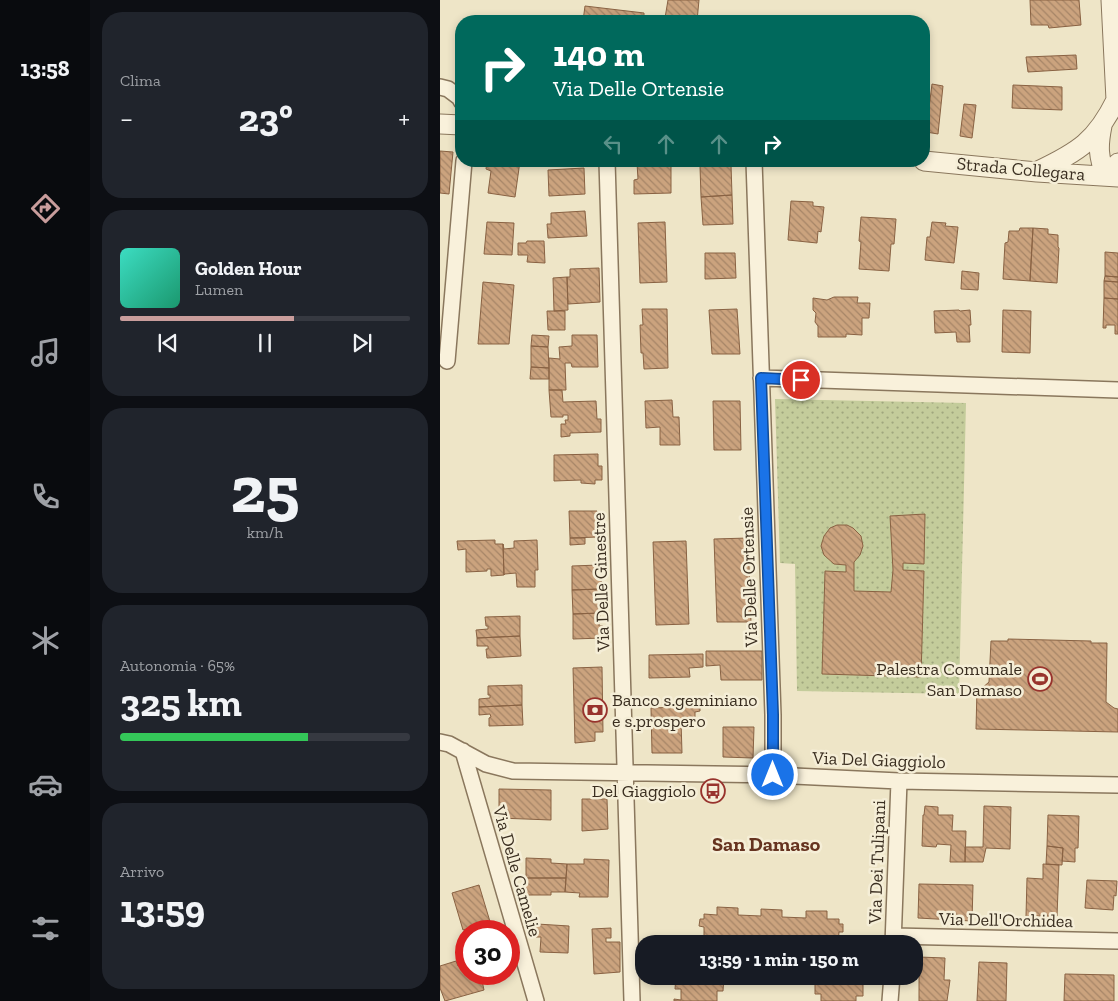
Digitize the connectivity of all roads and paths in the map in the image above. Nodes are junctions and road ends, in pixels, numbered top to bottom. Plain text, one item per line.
1 (1111, 0) edge
2 (440, 87) edge
3 (455, 94) edge
4 (1117, 102) edge
5 (440, 124) edge
6 (455, 125) edge
7 (1102, 126) junction
8 (930, 161) edge
9 (463, 167) edge
10 (607, 167) edge
11 (754, 167) edge
12 (1036, 172) junction
13 (1114, 172) edge
14 (446, 362) dead end
15 (761, 378) junction
16 (1118, 390) edge
17 (440, 742) edge
18 (463, 751) junction
19 (626, 772) junction
20 (773, 775) junction
21 (899, 781) junction
22 (1118, 785) edge
23 (893, 935) edge
24 (923, 940) edge
25 (1118, 941) edge
26 (891, 985) edge
27 (536, 1001) edge
28 (632, 1001) edge
29 (890, 1001) edge

1 - 4 street
2 - 3 street
4 - 7 street
5 - 6 street
7 - 12 street
7 - 13 street
8 - 12 street, Strada Collegara
9 - 14 street
10 - 19 street, Via Delle Ginestre
11 - 15 street, Via Delle Ortensie
12 - 13 street, Strada Collegara
15 - 16 street
15 - 20 street, Via Delle Ortensie
17 - 18 street, Via Del Giaggiolo
18 - 19 street, Via Del Giaggiolo
18 - 27 street, Via Delle Camelie
19 - 20 street, Via Del Giaggiolo
19 - 28 street, Via Delle Ginestre
20 - 21 street, Via Del Giaggiolo
21 - 22 street, Via Del Giaggiolo
21 - 23 street, Via Dei Tulipani
24 - 25 street, Via Dell'Orchidea
26 - 29 street

